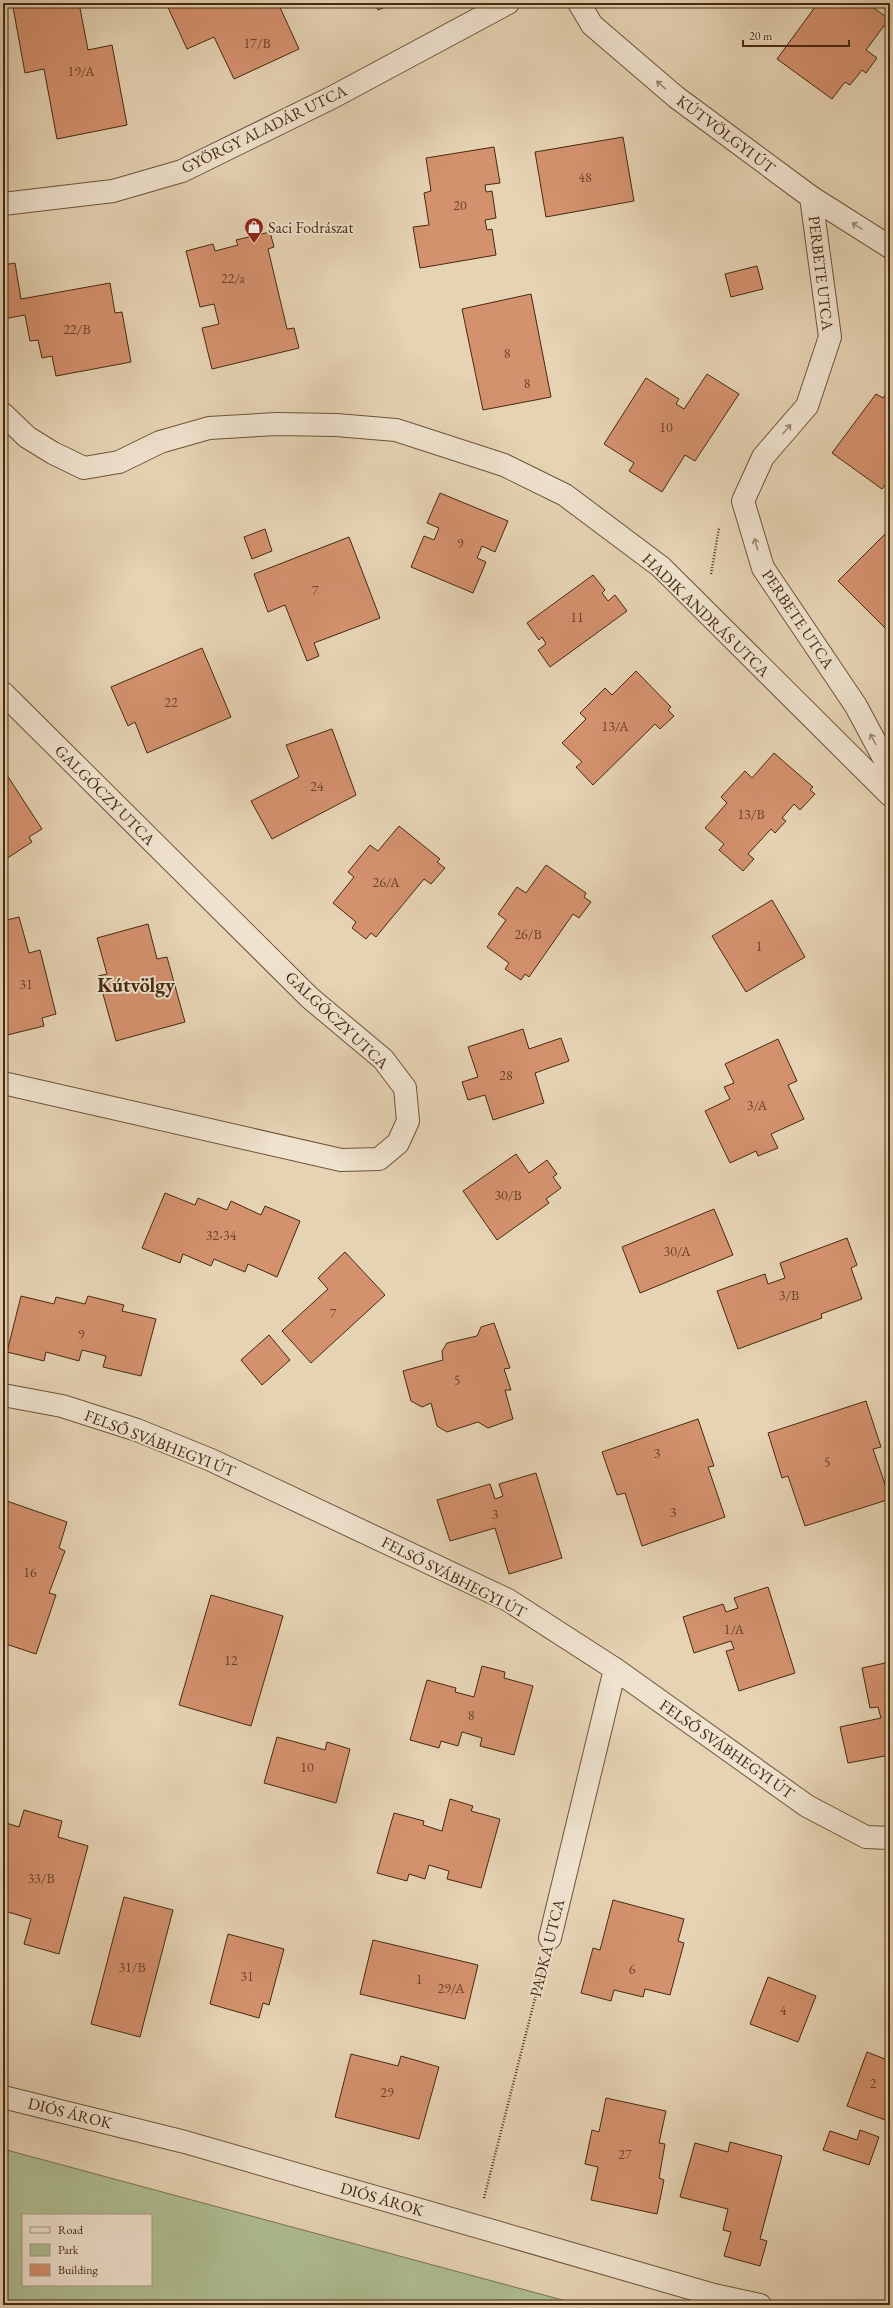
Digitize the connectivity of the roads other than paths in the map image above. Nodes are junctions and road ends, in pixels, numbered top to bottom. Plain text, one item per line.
1 (508, 3) edge
2 (579, 3) edge
3 (811, 197) junction
4 (3, 204) edge
5 (890, 247) edge
6 (3, 414) edge
7 (3, 694) edge
8 (890, 774) edge
9 (890, 795) edge
10 (3, 1083) edge
11 (3, 1395) edge
12 (615, 1669) junction
13 (890, 1838) edge
14 (550, 1938) road end
15 (3, 2097) edge
16 (760, 2305) edge

1 - 4 street, GYÖRGY ALADÁR UTCA
3 -> 2 street, KÚTVÖLGYI ÚT
5 -> 3 street, KÚTVÖLGYI ÚT
8 -> 3 street, PERBETE UTCA
6 - 9 street, HADIK ANDRÁS UTCA
7 - 10 street, GALGÓCZY UTCA
11 - 12 street, FELSŐ SVÁBHEGYI ÚT
12 - 13 street, FELSŐ SVÁBHEGYI ÚT
12 - 14 street, PADKA UTCA
15 - 16 street, DIÓS ÁROK

